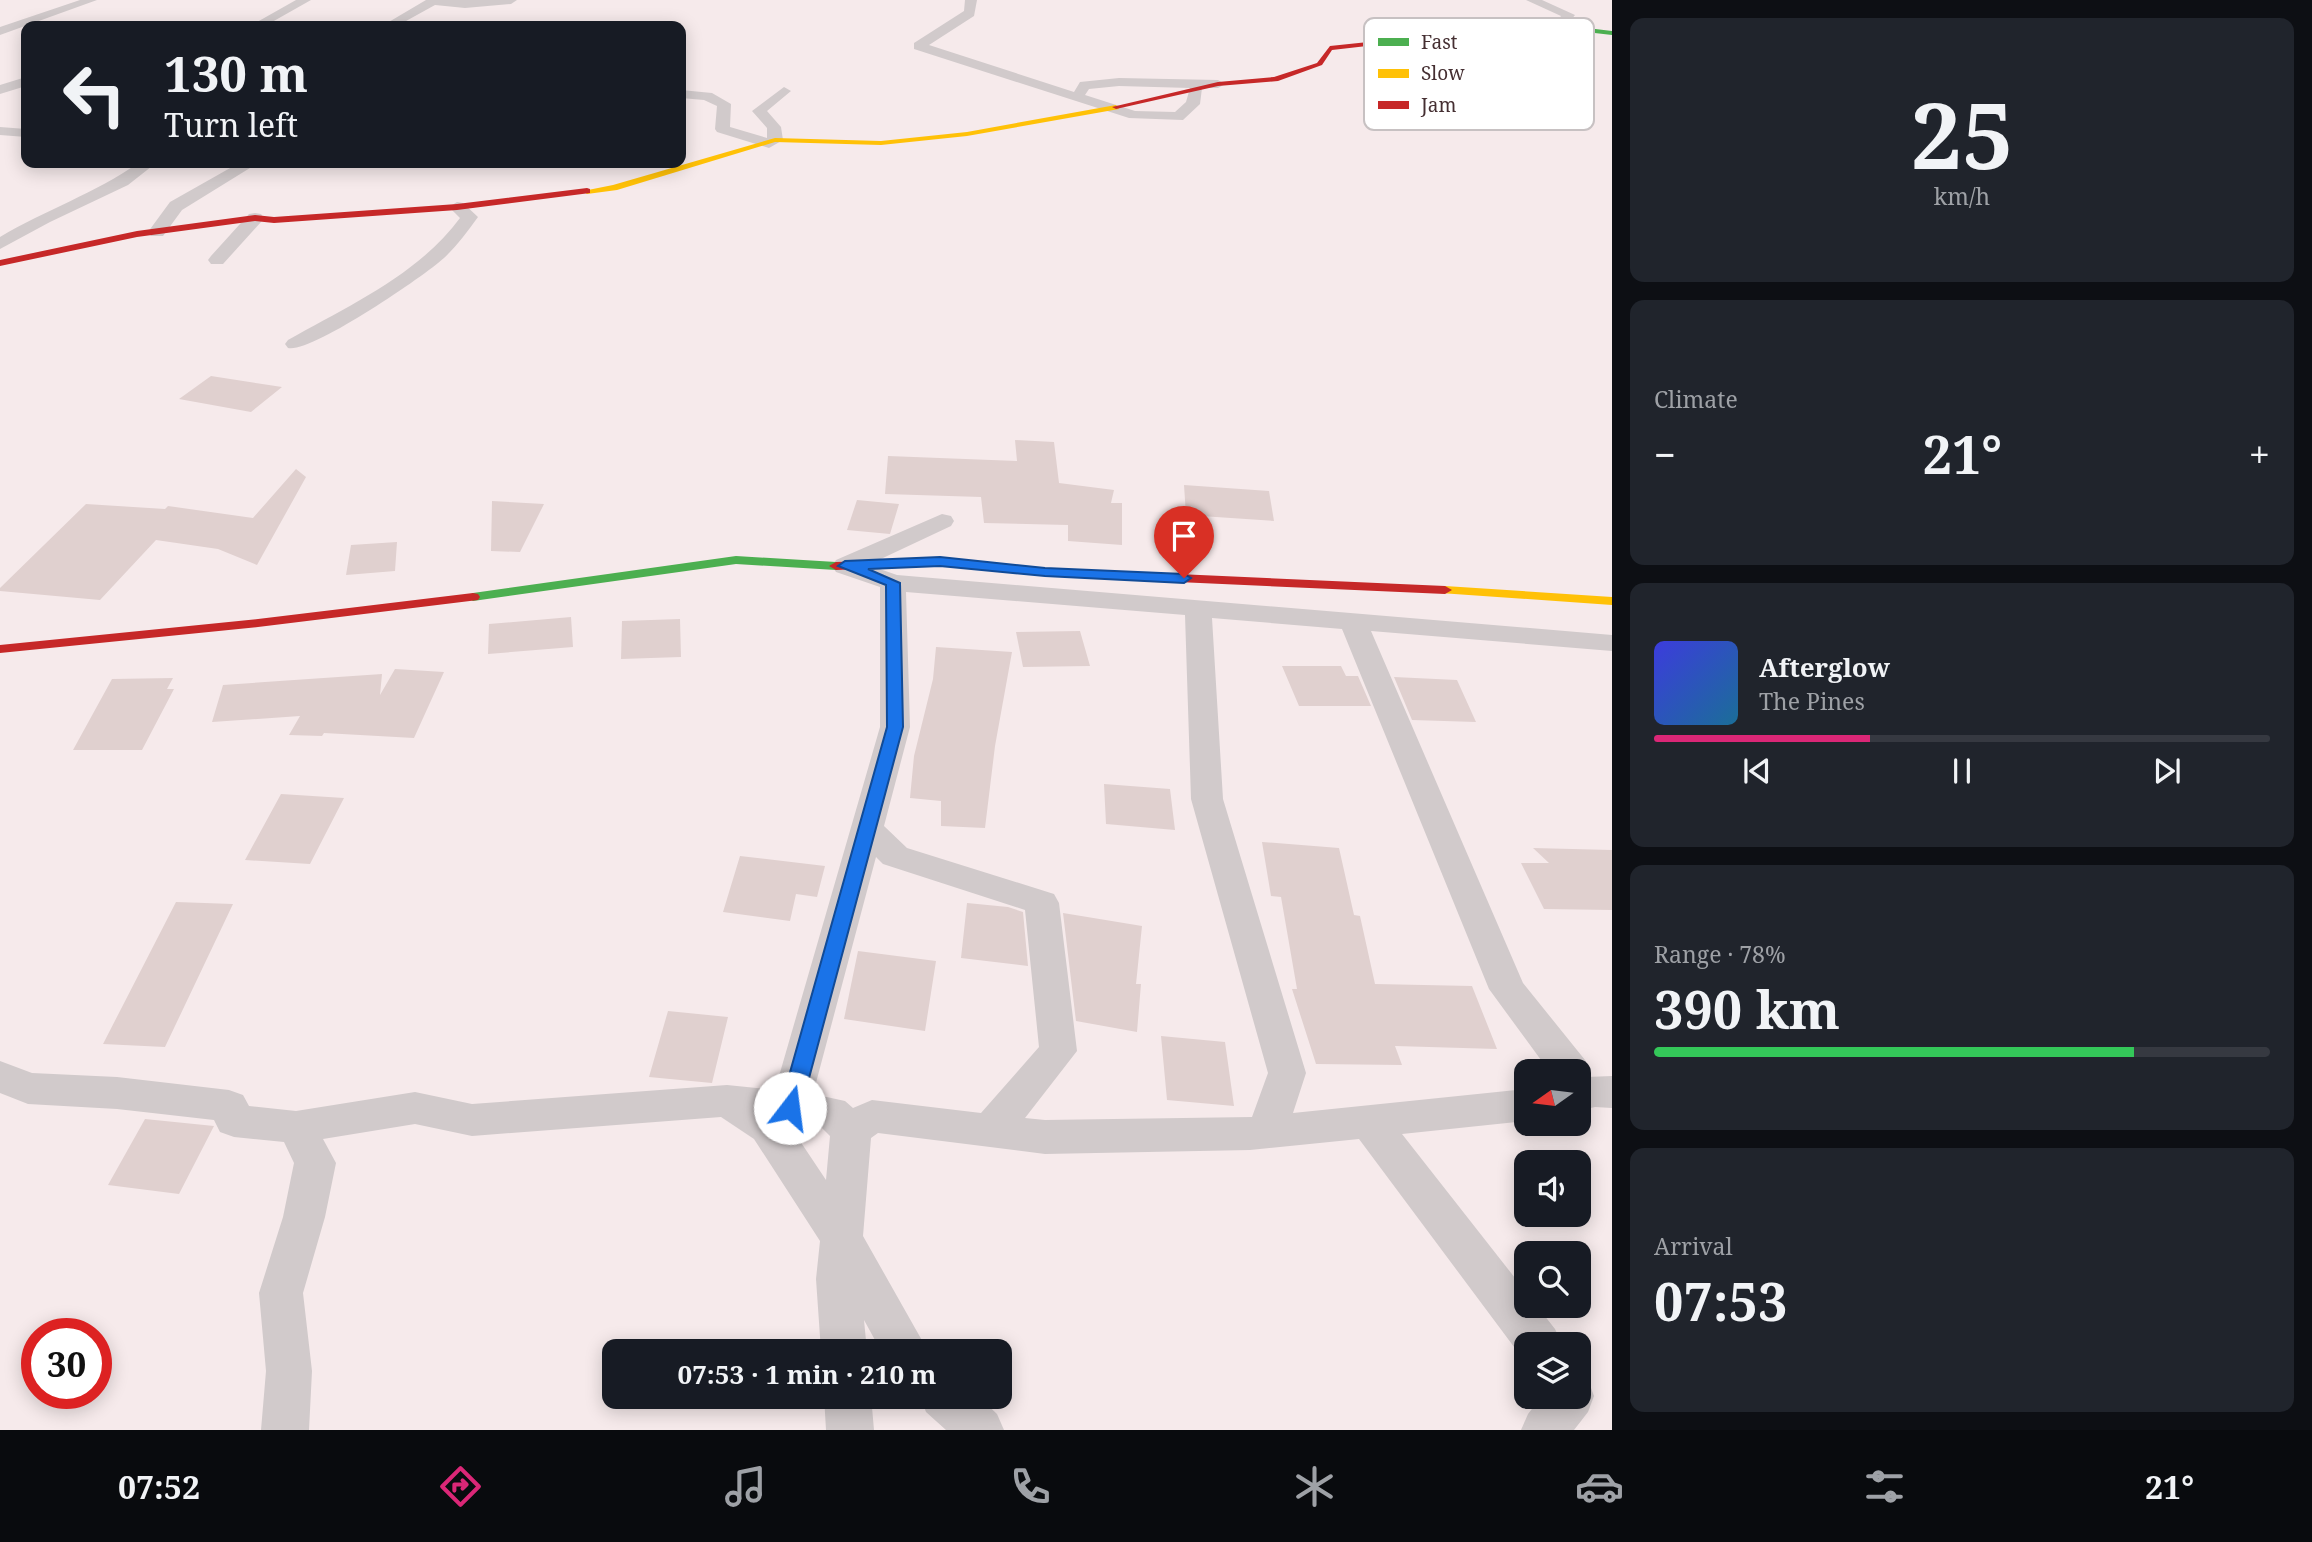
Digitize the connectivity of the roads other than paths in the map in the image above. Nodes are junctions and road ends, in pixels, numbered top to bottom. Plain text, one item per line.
1 (91, 0) edge
2 (305, 0) edge
3 (511, 0) edge
4 (971, 0) edge
5 (1518, 0) edge
6 (434, 1) edge
7 (1533, 1) edge
8 (11, 14) dead end
9 (44, 18) junction
10 (1566, 18) edge
11 (34, 21) edge
12 (265, 21) edge
13 (397, 21) edge
14 (21, 25) edge
15 (0, 31) edge
16 (1594, 31) edge
17 (1612, 33) edge
18 (1364, 44) edge
19 (21, 83) edge
20 (1218, 84) junction
21 (1196, 89) junction
22 (0, 90) edge
23 (784, 91) dead end
24 (686, 94) edge
25 (1077, 97) junction
26 (1114, 107) junction
27 (0, 131) edge
28 (21, 133) edge
29 (772, 141) junction
30 (21, 143) edge
31 (0, 145) edge
32 (686, 167) edge
33 (141, 168) edge
34 (241, 168) edge
35 (681, 168) edge
36 (457, 207) junction
37 (255, 218) junction
38 (157, 232) junction
39 (0, 244) edge
40 (217, 260) dead end
41 (0, 262) edge
42 (295, 344) dead end
43 (942, 521) dead end
44 (845, 566) junction
45 (893, 583) junction
46 (1612, 601) edge
47 (1198, 608) junction
48 (1353, 621) junction
49 (1612, 643) edge
50 (0, 649) edge
51 (866, 828) junction
52 (1564, 1059) edge
53 (0, 1076) edge
54 (727, 1101) junction
55 (1514, 1106) edge
56 (790, 1108) junction
57 (1369, 1122) junction
58 (296, 1127) junction
59 (851, 1130) junction
60 (990, 1131) junction
61 (1267, 1132) junction
62 (842, 1239) junction
63 (1530, 1332) edge
64 (843, 1339) edge
65 (898, 1339) edge
66 (848, 1409) edge
67 (957, 1409) edge
68 (1561, 1409) edge
69 (285, 1430) edge
70 (850, 1430) edge
71 (980, 1430) edge
72 (1545, 1430) edge

1 - 9 street
2 - 12 street
3 - 6 street
4 - 25 street
5 - 7 street
6 - 13 street
7 - 10 street
8 - 9 street
9 - 11 street
14 - 15 street
16 - 17 street
18 - 20 street
19 - 22 street
20 - 21 street
20 - 25 street
21 - 26 street
21 - 26 street
23 - 29 street
24 - 29 street
25 - 26 street
26 - 29 street
27 - 28 street
29 - 32 street
30 - 31 street
33 - 39 street
34 - 38 street
35 - 36 street
36 - 37 street
36 - 42 street
37 - 38 street
37 - 40 street
38 - 41 street
43 - 44 street
44 - 45 street
44 - 46 street
44 - 50 street
45 - 47 street
45 - 51 street
47 - 48 street
47 - 61 street
48 - 49 street
48 - 52 street
51 - 56 street
51 - 60 street
53 - 58 street
54 - 56 street
54 - 58 street
54 - 62 street
55 - 57 street
56 - 59 street
57 - 61 street
57 - 63 street
58 - 69 street
59 - 60 street
59 - 62 street
60 - 61 street
62 - 64 street
62 - 65 street
66 - 70 street
67 - 71 street
68 - 72 street

